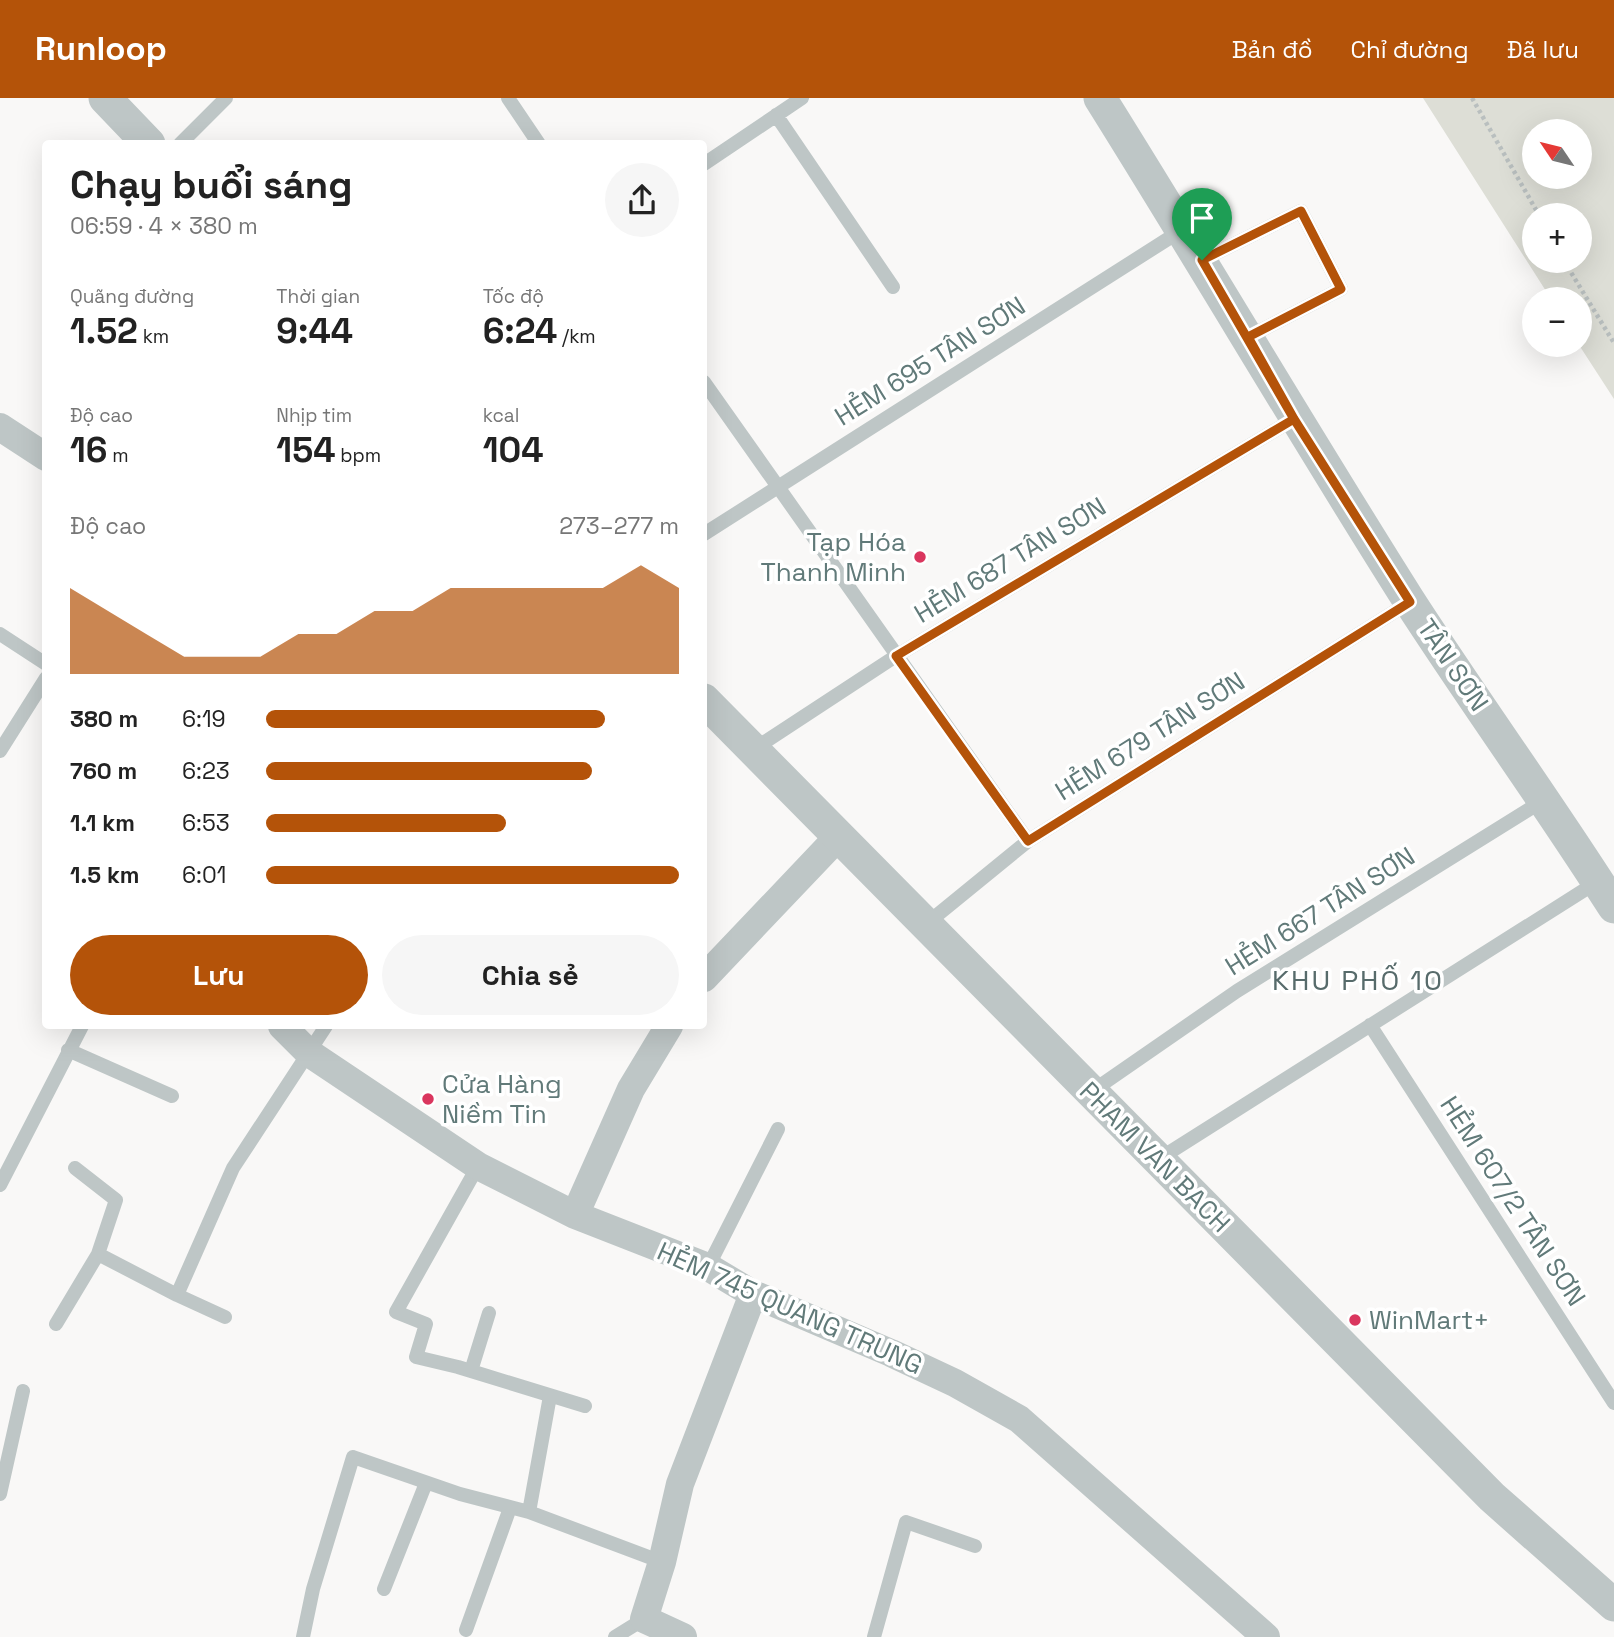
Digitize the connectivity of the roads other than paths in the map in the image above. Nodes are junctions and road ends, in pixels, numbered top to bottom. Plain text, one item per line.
1 (105, 98) edge
2 (226, 98) edge
3 (508, 98) edge
4 (802, 98) edge
5 (1100, 98) edge
6 (776, 115) junction
7 (145, 140) edge
8 (184, 140) edge
9 (536, 140) edge
10 (707, 162) edge
11 (1182, 230) junction
12 (1202, 260) junction
13 (893, 287) dead end
14 (1248, 337) junction
15 (707, 386) edge
16 (1294, 419) junction
17 (0, 427) edge
18 (42, 454) edge
19 (776, 488) junction
20 (707, 532) edge
21 (1410, 602) junction
22 (0, 634) edge
23 (896, 656) junction
24 (42, 661) edge
25 (42, 684) edge
26 (707, 703) edge
27 (754, 749) junction
28 (0, 751) edge
29 (1544, 800) junction
30 (839, 836) junction
31 (1028, 841) junction
32 (1606, 894) edge
33 (925, 925) junction
34 (707, 975) edge
35 (1370, 1025) junction
36 (80, 1029) edge
37 (285, 1029) edge
38 (324, 1029) edge
39 (667, 1029) edge
40 (68, 1050) junction
41 (309, 1053) junction
42 (1091, 1092) junction
43 (172, 1096) dead end
44 (778, 1129) dead end
45 (1158, 1160) junction
46 (478, 1166) junction
47 (75, 1168) dead end
48 (0, 1185) edge
49 (575, 1215) junction
50 (98, 1254) junction
51 (708, 1267) junction
52 (753, 1294) junction
53 (177, 1295) junction
54 (489, 1313) dead end
55 (225, 1317) dead end
56 (56, 1324) dead end
57 (471, 1371) junction
58 (23, 1391) dead end
59 (550, 1396) junction
60 (1614, 1403) edge
61 (585, 1406) dead end
62 (426, 1483) junction
63 (0, 1494) edge
64 (510, 1508) junction
65 (528, 1512) junction
66 (975, 1546) dead end
67 (662, 1562) junction
68 (384, 1589) dead end
69 (1614, 1605) edge
70 (644, 1619) junction
71 (466, 1630) dead end
72 (303, 1637) edge
73 (615, 1637) edge
74 (683, 1637) edge
75 (874, 1637) edge
76 (1266, 1637) edge

1 - 7 street
2 - 8 lane
3 - 9 lane
4 - 6 lane
5 - 11 street, TÂN SƠN
6 - 10 lane
6 - 13 lane
11 - 12 street, TÂN SƠN
11 - 19 lane, HẺM 695 TÂN SƠN
12 - 14 street, TÂN SƠN
12 - 14 lane
14 - 16 street, TÂN SƠN
15 - 19 lane
16 - 21 street, TÂN SƠN
16 - 23 lane, HẺM 687 TÂN SƠN
17 - 18 street
19 - 20 lane, HẺM 695 TÂN SƠN
19 - 23 lane
21 - 29 street, TÂN SƠN
21 - 31 lane, HẺM 679 TÂN SƠN
22 - 24 lane
23 - 27 lane, HẺM 687 TÂN SƠN
23 - 31 lane
25 - 28 lane
26 - 27 street, PHAM VAN BACH
27 - 30 street, PHAM VAN BACH
29 - 32 street, TÂN SƠN
29 - 42 lane, HẺM 667 TÂN SƠN
30 - 33 street, PHAM VAN BACH
30 - 34 street
31 - 33 lane, HẺM 679 TÂN SƠN
32 - 35 lane
33 - 42 street, PHAM VAN BACH
35 - 45 lane
35 - 60 lane, HẺM 607/2 TÂN SƠN
36 - 40 lane
37 - 41 street, HẺM 745 QUANG TRUNG
38 - 41 lane
39 - 49 street
40 - 43 lane
40 - 48 lane
41 - 46 street, HẺM 745 QUANG TRUNG
41 - 53 lane
42 - 45 street, PHAM VAN BACH
44 - 51 lane
45 - 69 street, PHAM VAN BACH
46 - 49 street, HẺM 745 QUANG TRUNG
46 - 57 lane
47 - 50 lane
49 - 51 street, HẺM 745 QUANG TRUNG
50 - 53 lane
50 - 56 lane
51 - 52 street, HẺM 745 QUANG TRUNG
52 - 67 street
52 - 76 street, HẺM 745 QUANG TRUNG
53 - 55 lane
54 - 57 lane
57 - 59 lane
58 - 63 lane
59 - 61 lane
59 - 65 lane
62 - 64 lane
62 - 68 lane
62 - 72 lane
64 - 65 lane
64 - 71 lane
65 - 67 lane
66 - 75 lane
67 - 70 street
70 - 73 lane
70 - 74 street

